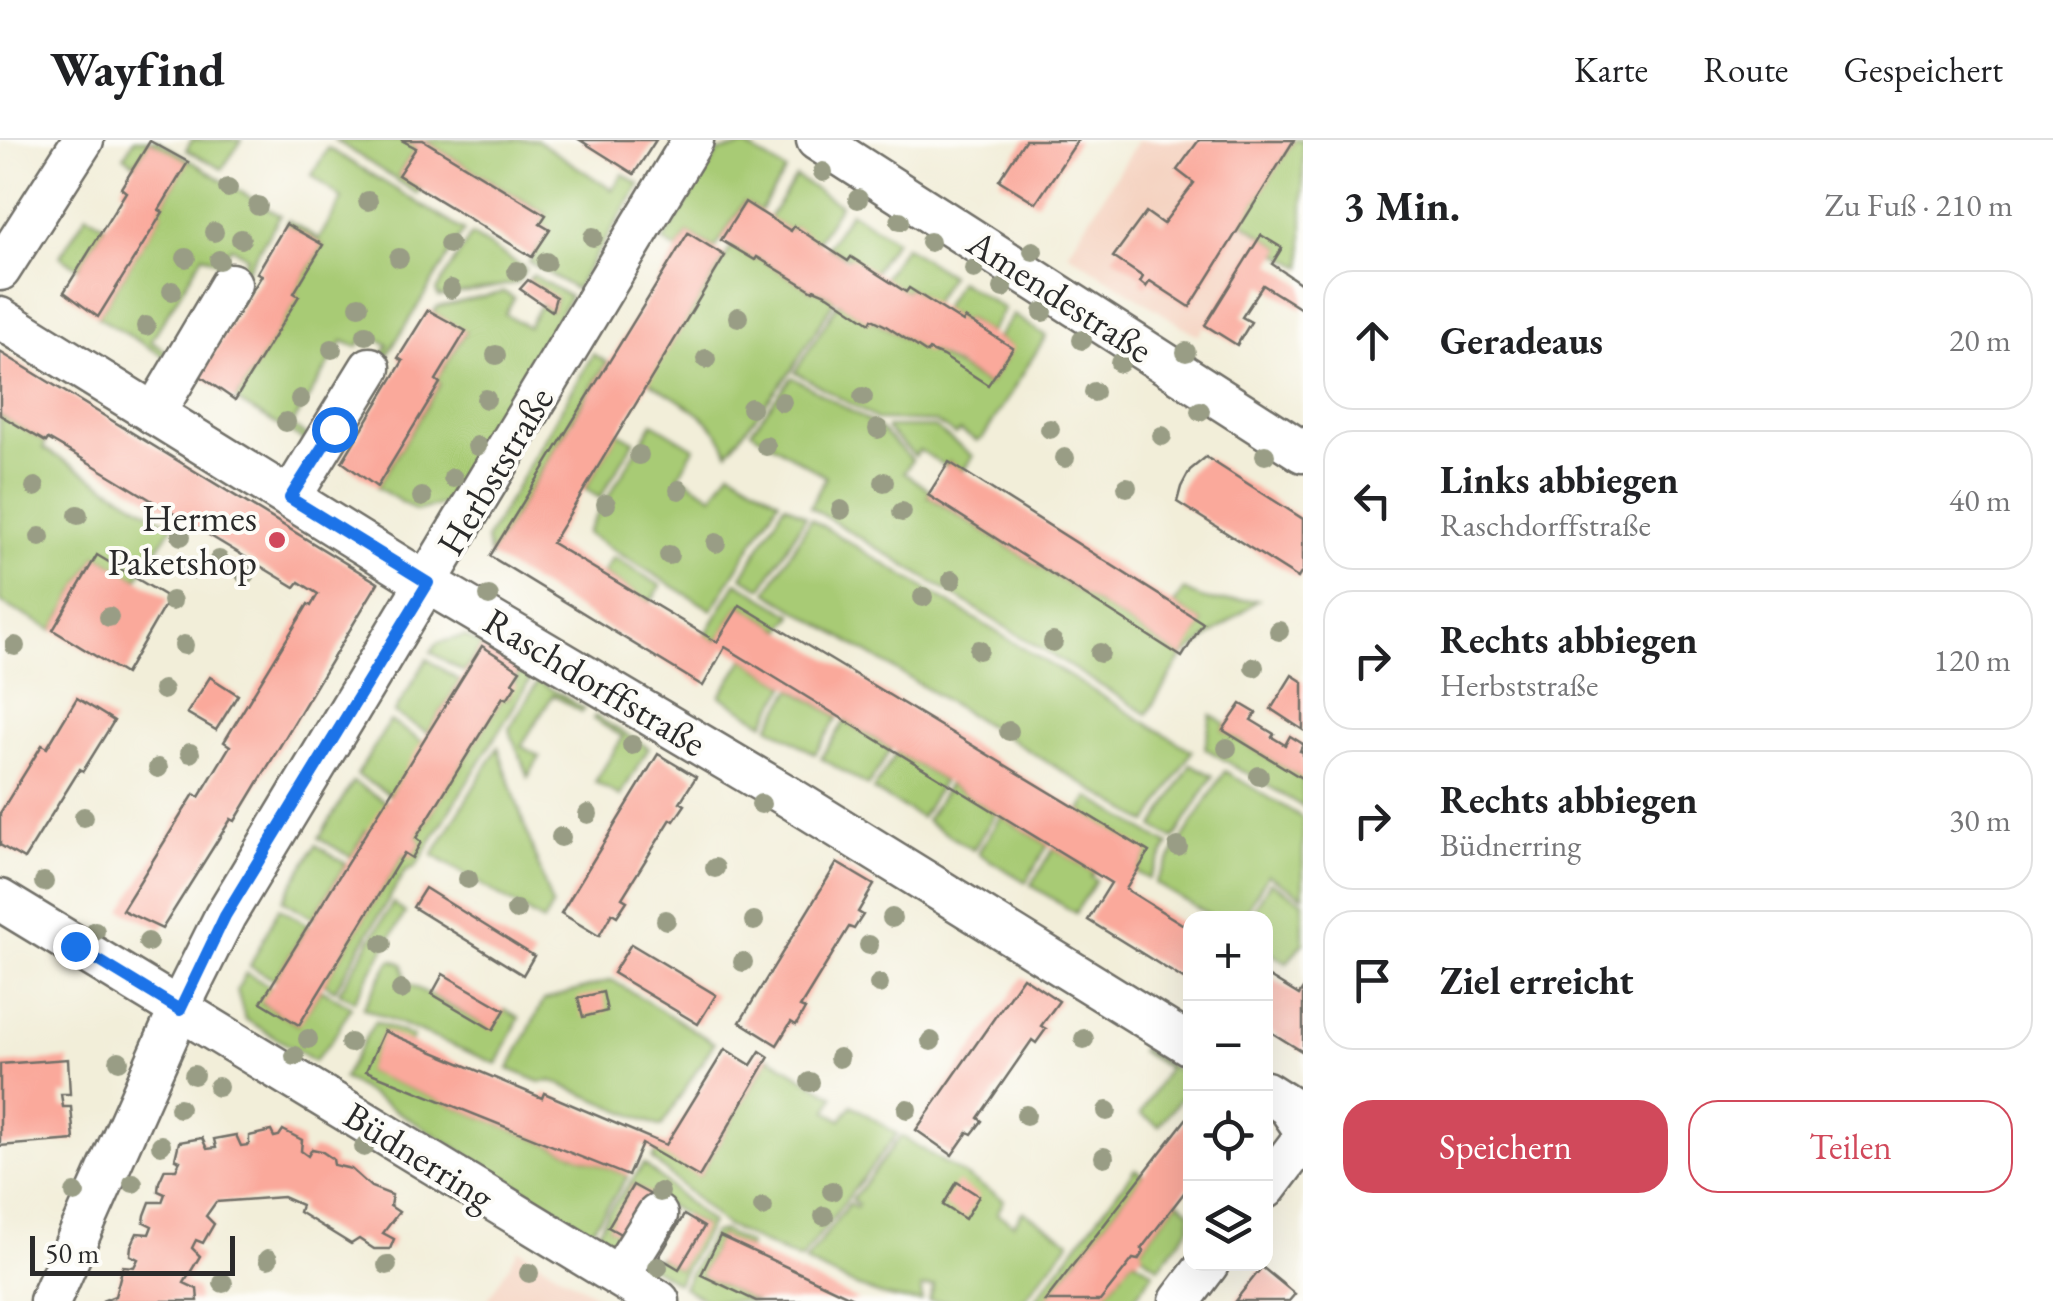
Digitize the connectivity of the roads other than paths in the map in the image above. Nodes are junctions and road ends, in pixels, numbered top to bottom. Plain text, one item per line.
1 (83, 140) edge
2 (693, 140) edge
3 (817, 140) edge
4 (0, 270) edge
5 (231, 284) dead end
6 (0, 318) edge
7 (370, 368) dead end
8 (154, 414) junction
9 (1303, 452) edge
10 (290, 498) junction
11 (428, 583) junction
12 (0, 900) edge
13 (180, 1010) junction
14 (1183, 1042) edge
15 (1273, 1096) edge
16 (1303, 1128) edge
17 (1303, 1139) edge
18 (1271, 1181) edge
19 (657, 1215) dead end
20 (1203, 1271) edge
21 (619, 1276) junction
22 (50, 1301) edge
23 (658, 1301) edge
24 (1180, 1301) edge

1 - 4 street
2 - 11 street, Herbststraße
3 - 9 street, Amendestraße
5 - 8 street
6 - 8 street, Raschdorffstraße
7 - 10 street
8 - 10 street, Raschdorffstraße
10 - 11 street, Raschdorffstraße
11 - 13 street, Herbststraße
11 - 14 street, Raschdorffstraße
12 - 13 street, Büdnerring
13 - 21 street, Büdnerring
13 - 22 street
15 - 16 street
17 - 18 street
19 - 21 street
20 - 24 street
21 - 23 street, Büdnerring

